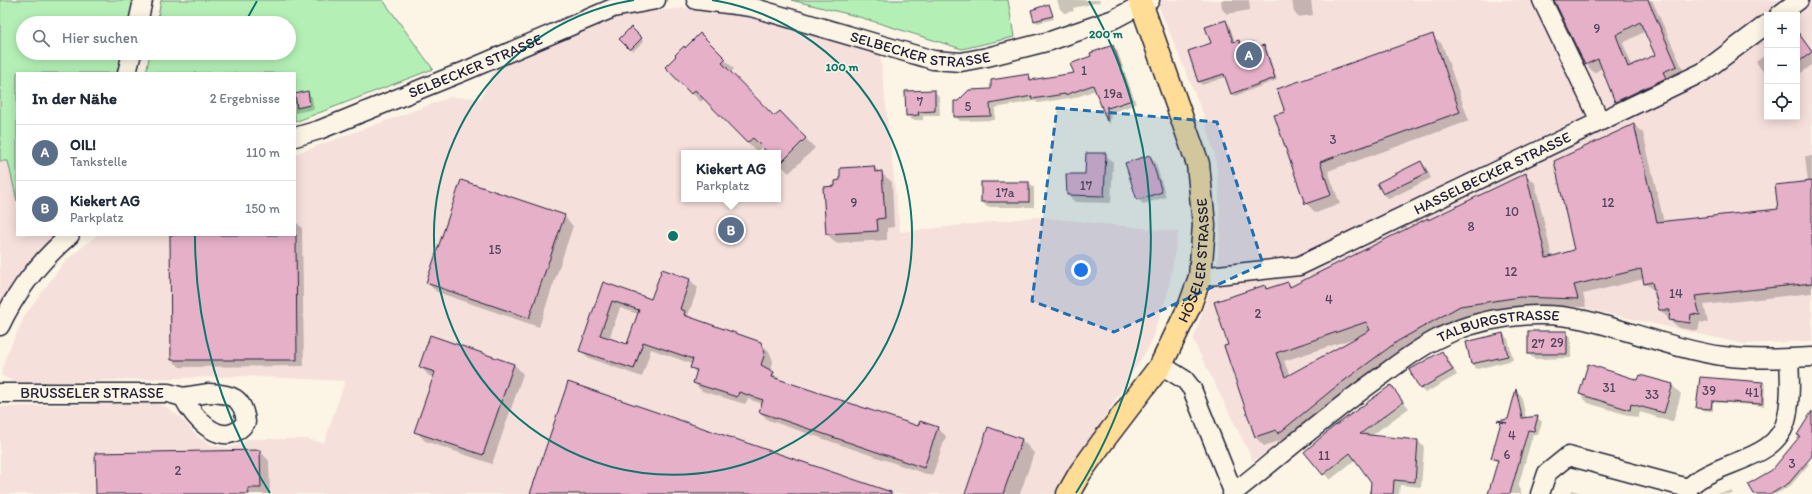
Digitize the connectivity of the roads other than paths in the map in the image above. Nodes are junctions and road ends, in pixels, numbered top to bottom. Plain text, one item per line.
1 (143, 0) edge
2 (656, 0) edge
3 (696, 0) edge
4 (1542, 0) edge
5 (1799, 0) edge
6 (1144, 2) edge
7 (1783, 12) edge
8 (140, 16) edge
9 (1764, 26) edge
10 (130, 60) edge
11 (127, 72) edge
12 (1600, 121) junction
13 (296, 137) edge
14 (69, 236) edge
15 (1200, 277) junction
16 (0, 326) edge
17 (1812, 356) edge
18 (1789, 358) junction
19 (1161, 365) junction
20 (0, 393) edge
21 (183, 397) dead end
22 (1688, 491) edge
23 (1068, 494) edge
24 (1233, 494) edge
25 (1540, 494) edge

1 - 8 street
2 - 13 street, SELBECKER STRASSE
3 - 6 street, SELBECKER STRASSE
4 - 12 street
5 - 7 street
6 - 15 main road, HÖSELER STRASSE
9 - 12 street, HASSELBECKER STRASSE
10 - 11 street
12 - 15 street, HASSELBECKER STRASSE
14 - 16 street
15 - 19 main road, HÖSELER STRASSE
17 - 18 street, TALBURGSTRASSE
18 - 22 street
18 - 24 street, TALBURGSTRASSE
19 - 23 main road, HÖSELER STRASSE
19 - 24 street
20 - 21 street, BRÜSSELER STRASSE
22 - 25 street

